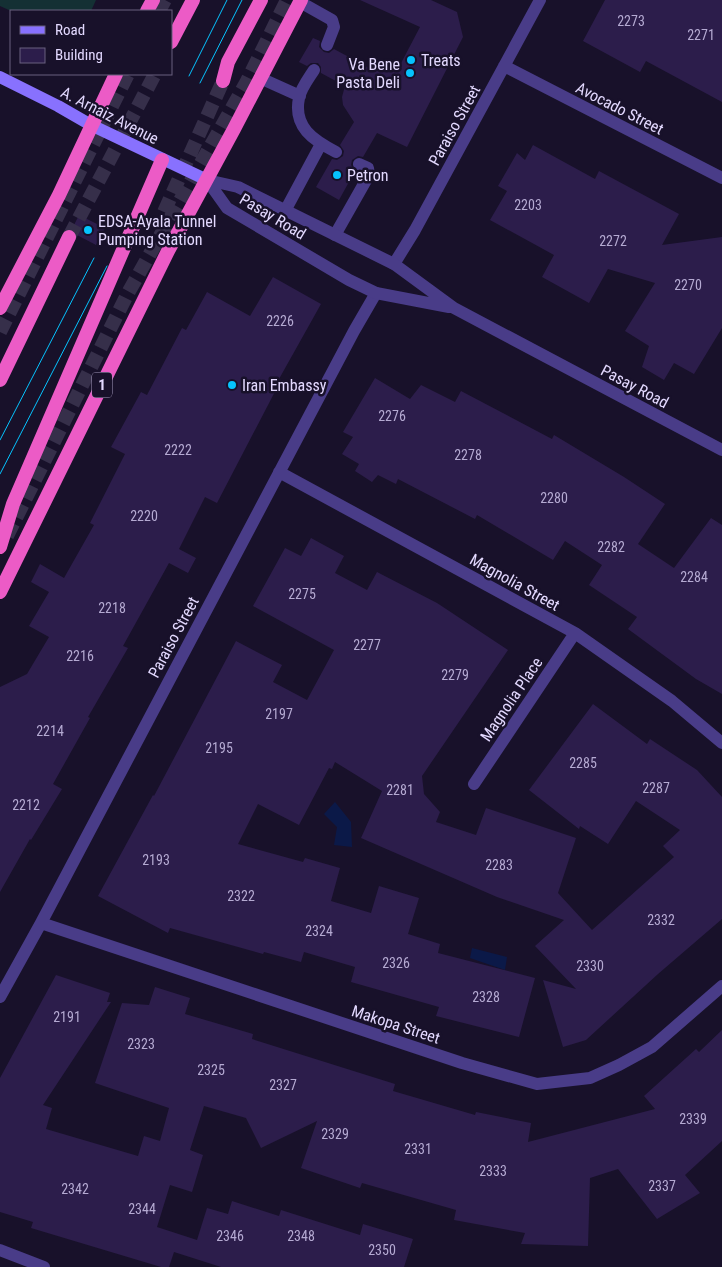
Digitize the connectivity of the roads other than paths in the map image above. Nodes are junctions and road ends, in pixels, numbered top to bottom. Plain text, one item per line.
1 (193, 0) edge
2 (261, 0) edge
3 (540, 0) edge
4 (300, 1) edge
5 (172, 40) edge
6 (327, 45) dead end
7 (504, 66) junction
8 (314, 70) dead end
9 (116, 75) edge
10 (0, 77) edge
11 (260, 78) junction
12 (223, 81) tunnel mouth
13 (300, 96) junction
14 (91, 125) junction
15 (321, 144) junction
16 (336, 152) dead end
17 (162, 160) junction
18 (359, 164) dead end
19 (722, 178) edge
20 (207, 180) junction
21 (285, 211) junction
22 (335, 235) junction
23 (69, 237) tunnel mouth
24 (394, 264) junction
25 (376, 293) junction
26 (0, 308) edge
27 (454, 308) junction
28 (0, 380) edge
29 (722, 450) edge
30 (279, 472) junction
31 (0, 547) edge
32 (0, 592) edge
33 (575, 633) junction
34 (722, 742) edge
35 (474, 784) dead end
36 (41, 923) junction
37 (722, 986) edge
38 (0, 997) edge
39 (0, 1250) edge
40 (44, 1267) edge

1 - 5 highway
2 - 12 highway
3 - 7 street, Paraiso Street
4 - 6 street
4 - 11 highway, 1
7 - 19 street, Avocado Street
7 - 24 street, Paraiso Street
8 - 13 street
9 - 14 highway
10 - 14 main road, A. Arnaiz Avenue
11 - 13 street
11 - 20 highway, 1
13 - 15 street
14 - 17 main road, A. Arnaiz Avenue
14 - 26 highway
15 - 16 street
15 - 21 street
17 - 20 main road, A. Arnaiz Avenue
17 - 31 highway
18 - 22 street
20 - 21 street, Pasay Road
20 - 25 street, Pasay Road
20 - 32 highway, 1
21 - 22 street, Pasay Road
22 - 24 street, Pasay Road
23 - 28 highway
24 - 27 street, Pasay Road
25 - 27 street, Pasay Road
25 - 30 street, Paraiso Street
27 - 29 street, Pasay Road
30 - 33 street, Magnolia Street
30 - 36 street, Paraiso Street
33 - 34 street, Magnolia Street
33 - 35 street, Magnolia Place
36 - 37 street, Makopa Street
36 - 38 street, Paraiso Street
39 - 40 street

